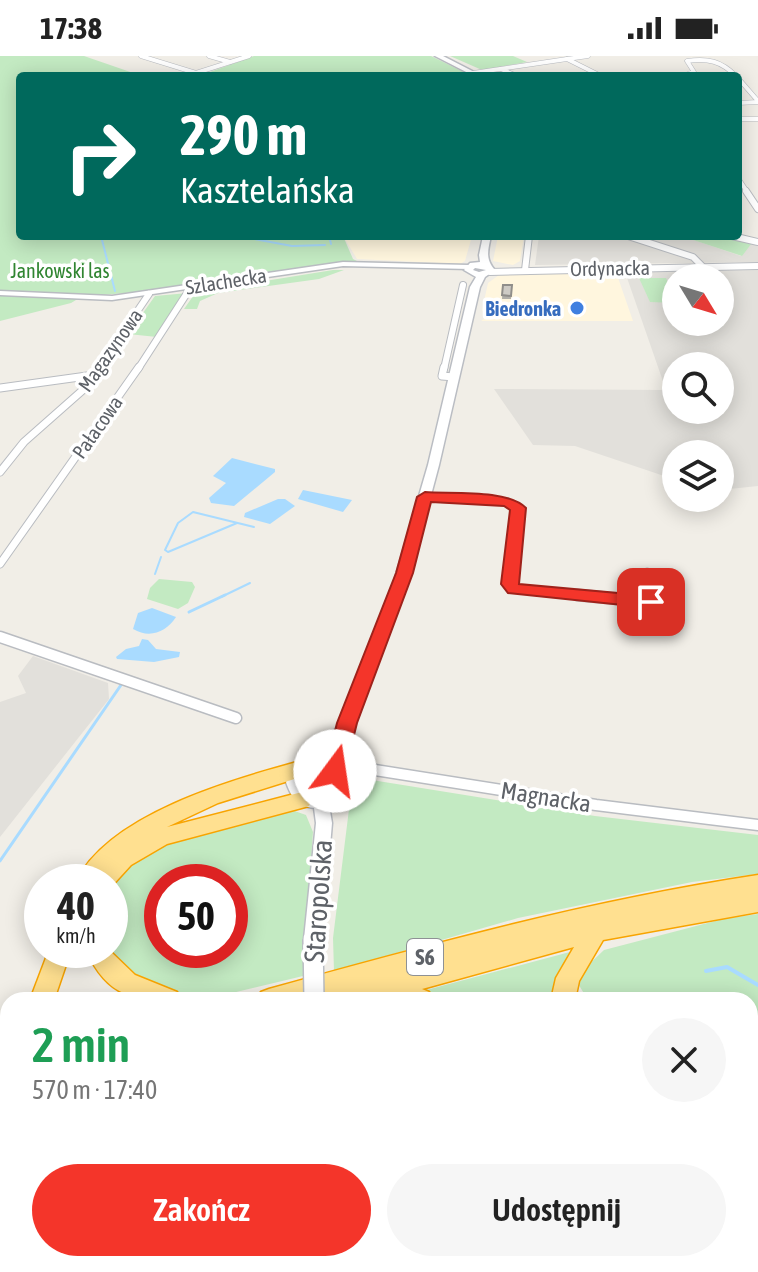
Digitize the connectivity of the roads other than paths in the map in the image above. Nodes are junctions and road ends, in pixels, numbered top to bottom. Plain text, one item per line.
1 (141, 56) edge
2 (209, 56) edge
3 (249, 56) edge
4 (438, 56) edge
5 (588, 56) edge
6 (567, 59) junction
7 (230, 62) junction
8 (501, 69) junction
9 (193, 72) edge
10 (199, 72) edge
11 (472, 72) edge
12 (486, 72) edge
13 (508, 72) edge
14 (593, 72) edge
15 (694, 72) edge
16 (733, 72) edge
17 (742, 83) edge
18 (758, 102) edge
19 (742, 185) edge
20 (758, 209) edge
21 (486, 240) edge
22 (529, 240) edge
23 (640, 240) edge
24 (700, 264) edge
25 (734, 266) edge
26 (758, 266) edge
27 (480, 268) junction
28 (662, 268) edge
29 (525, 270) junction
30 (191, 287) junction
31 (475, 287) junction
32 (0, 293) edge
33 (149, 294) junction
34 (94, 375) junction
35 (454, 377) junction
36 (0, 388) edge
37 (0, 472) edge
38 (425, 497) junction
39 (0, 564) edge
40 (647, 572) dead end
41 (0, 637) edge
42 (236, 718) dead end
43 (345, 730) junction
44 (303, 766) junction
45 (335, 771) junction
46 (311, 802) junction
47 (758, 825) edge
48 (101, 864) edge
49 (118, 864) edge
50 (758, 884) edge
51 (758, 902) edge
52 (596, 931) junction
53 (54, 968) edge
54 (109, 968) edge
55 (380, 990) junction
56 (45, 992) edge
57 (147, 992) edge
58 (298, 992) edge
59 (314, 992) edge
60 (373, 992) edge
61 (388, 992) edge
62 (565, 992) edge

1 - 9 street
2 - 7 street
3 - 7 street
4 - 11 main road
5 - 6 street
6 - 8 street
6 - 14 street
7 - 10 street
8 - 12 street
8 - 13 street
15 - 16 street
17 - 18 street
19 - 20 street
21 - 27 main road
22 - 29 street
23 - 24 street
25 - 26 street, Ordynacka
27 - 29 street, Ordynacka
27 - 30 street, Szlachecka
27 - 31 main road
28 - 29 street, Ordynacka
30 - 33 street, Szlachecka
30 - 39 street, Pałacowa
31 - 35 main road
31 - 35 street
32 - 33 street, Szlachecka
33 - 34 street, Magazynowa
34 - 36 street
34 - 37 street, Magazynowa
35 - 38 main road
38 - 40 street
38 - 43 main road
41 - 42 street
43 - 44 main road
43 - 45 main road
44 - 45 main road
44 - 46 main road
44 - 48 highway
45 - 46 main road
45 - 47 street, Magnacka
46 - 49 highway
46 - 59 main road, Staropolska, bridge
50 - 58 highway, S6
51 - 52 highway, S6
52 - 55 highway, S6
52 - 62 highway
53 - 56 highway
54 - 57 highway
55 - 60 highway, S6
55 - 61 highway

